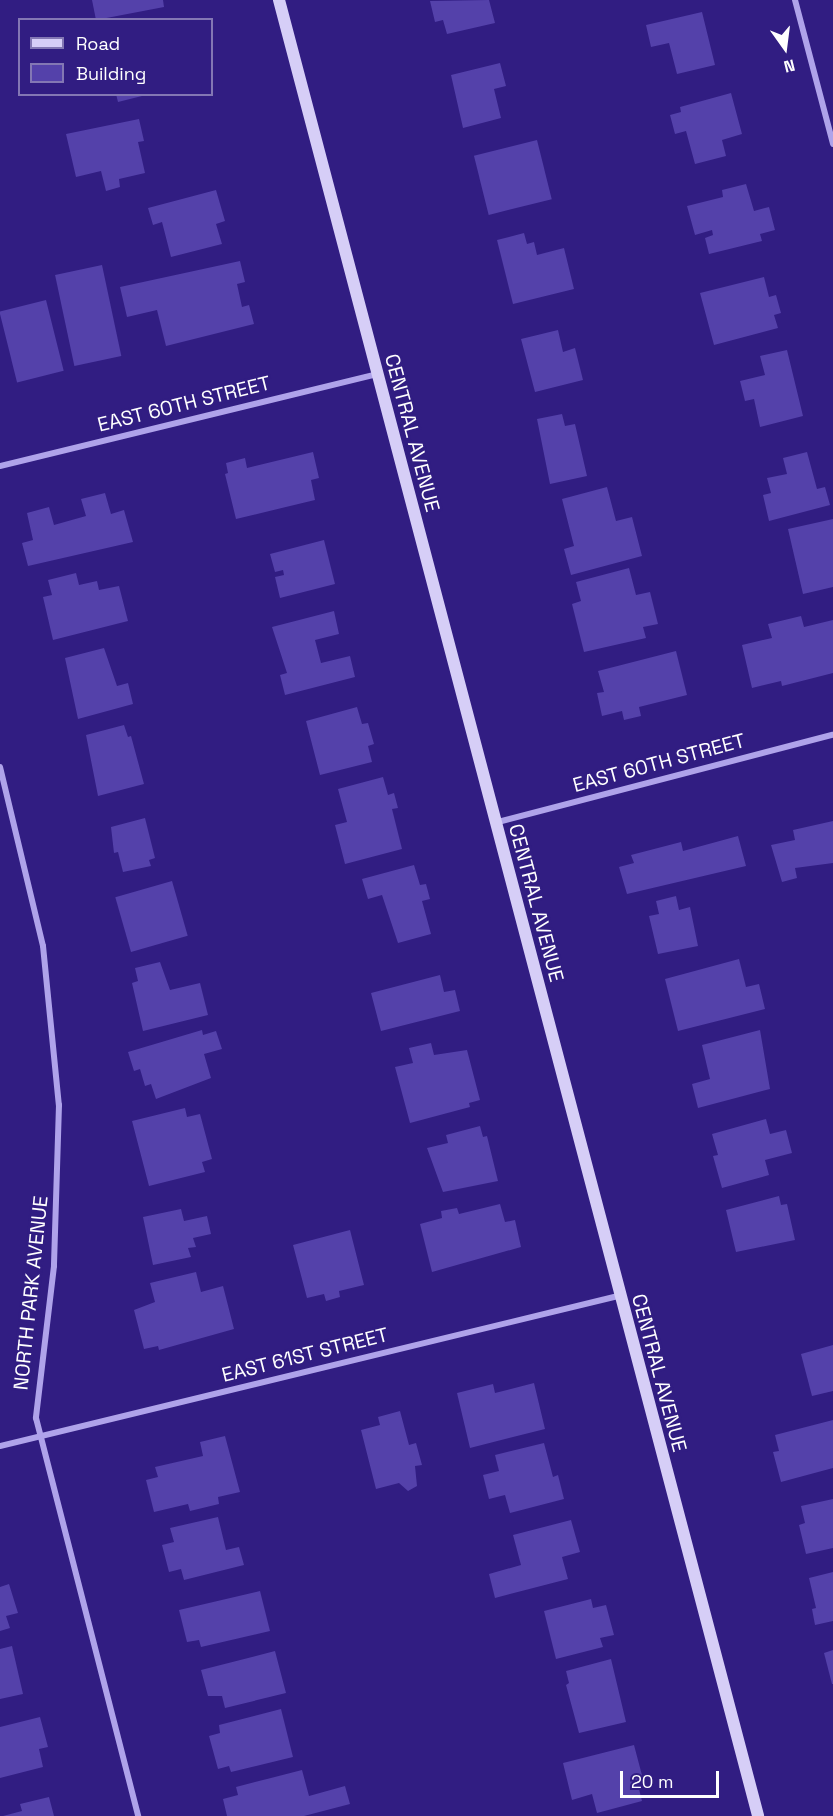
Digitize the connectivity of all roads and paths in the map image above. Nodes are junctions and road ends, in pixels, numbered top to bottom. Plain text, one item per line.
1 (279, 0) edge
2 (795, 0) edge
3 (833, 144) edge
4 (376, 374) junction
5 (0, 466) edge
6 (833, 735) edge
7 (0, 767) edge
8 (494, 823) junction
9 (618, 1296) junction
10 (39, 1436) junction
11 (0, 1446) edge
12 (138, 1816) edge
13 (758, 1816) edge

1 - 4 main road, CENTRAL AVENUE
2 - 3 street
4 - 5 street, EAST 60TH STREET
4 - 8 main road, CENTRAL AVENUE
6 - 8 street, EAST 60TH STREET
7 - 10 street, NORTH PARK AVENUE
8 - 9 main road, CENTRAL AVENUE
9 - 10 street, EAST 61ST STREET
9 - 13 main road, CENTRAL AVENUE
10 - 11 street, EAST 61ST STREET
10 - 12 street, NORTH PARK AVENUE

